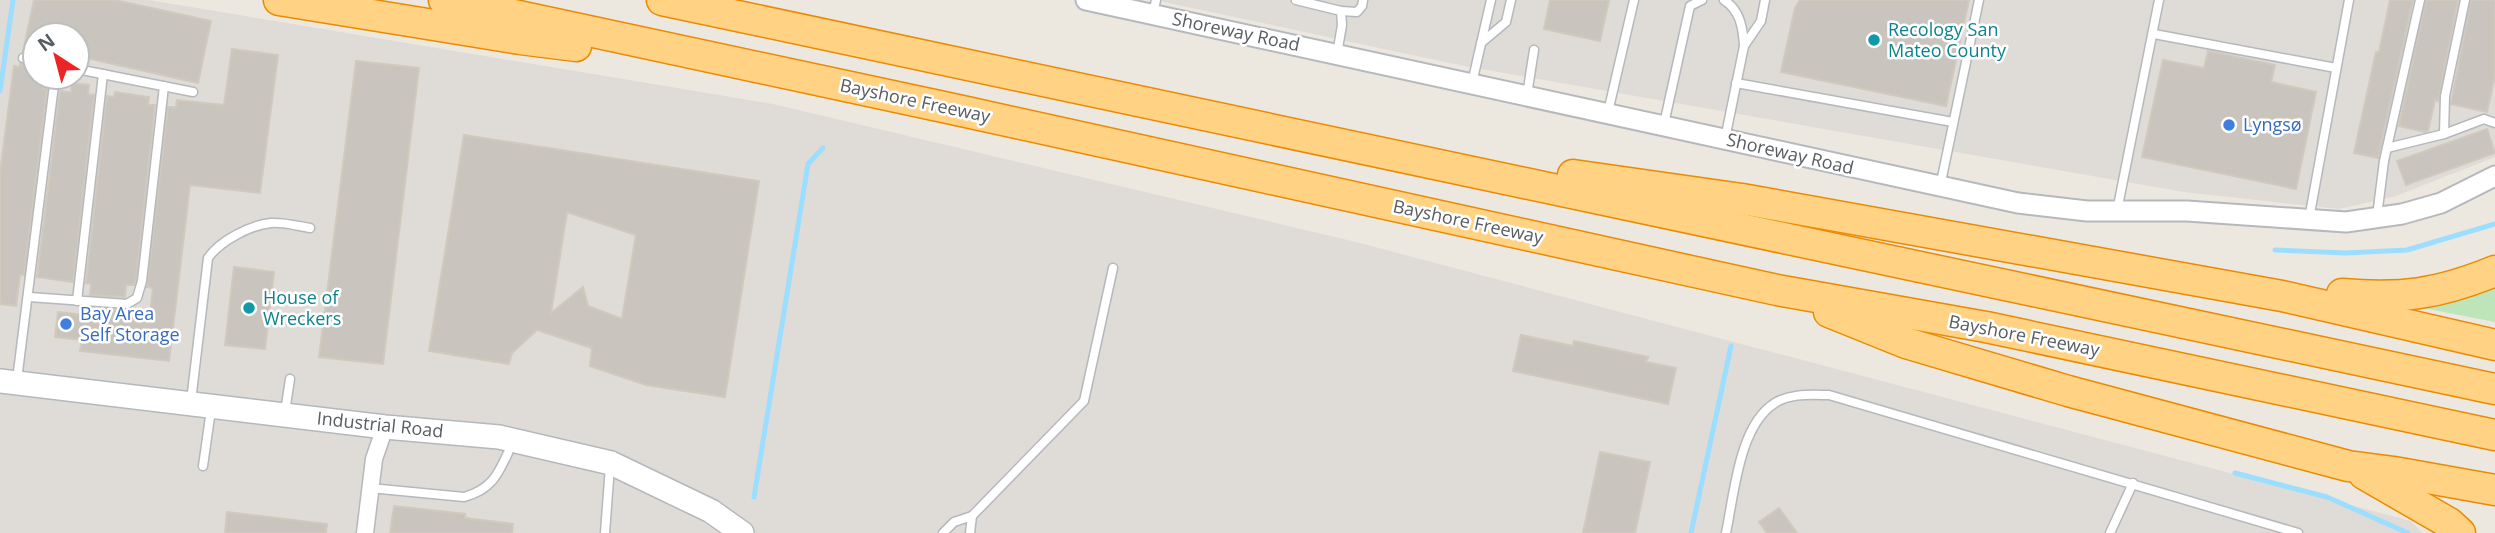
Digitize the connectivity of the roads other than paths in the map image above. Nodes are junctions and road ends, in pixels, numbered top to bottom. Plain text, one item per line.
1 (279, 0) edge
2 (444, 0) edge
3 (662, 0) edge
4 (1086, 0) edge
5 (1296, 0) edge
6 (1363, 0) edge
7 (1491, 0) edge
8 (1511, 0) edge
9 (1634, 0) edge
10 (1702, 0) edge
11 (1724, 0) edge
12 (1740, 0) edge
13 (1765, 0) edge
14 (1979, 0) edge
15 (2159, 0) edge
16 (2349, 0) edge
17 (2420, 0) edge
18 (2465, 0) edge
19 (1154, 7) edge
20 (1341, 11) junction
21 (1738, 16) junction
22 (2154, 34) junction
23 (1481, 43) junction
24 (1744, 46) junction
25 (1534, 50) dead end
26 (1337, 54) junction
27 (751, 65) junction
28 (2336, 68) junction
29 (91, 72) edge
30 (103, 74) junction
31 (1472, 83) junction
32 (1736, 83) junction
33 (164, 86) junction
34 (53, 91) edge
35 (192, 92) dead end
36 (1527, 95) junction
37 (1608, 112) junction
38 (1953, 122) junction
39 (2495, 123) edge
40 (1664, 124) junction
41 (2444, 134) junction
42 (1725, 139) junction
43 (1344, 145) junction
44 (2387, 148) junction
45 (2495, 176) edge
46 (1940, 187) junction
47 (2117, 211) junction
48 (2309, 219) junction
49 (2376, 219) junction
50 (310, 228) dead end
51 (1113, 268) dead end
52 (2495, 271) edge
53 (1777, 290) junction
54 (2282, 296) junction
55 (29, 297) junction
56 (78, 300) junction
57 (2495, 345) edge
58 (289, 379) dead end
59 (8, 382) edge
60 (2495, 389) edge
61 (201, 405) junction
62 (285, 415) junction
63 (385, 427) junction
64 (2495, 435) edge
65 (514, 440) junction
66 (611, 463) junction
67 (203, 466) dead end
68 (2348, 466) junction
69 (2133, 483) junction
70 (370, 488) junction
71 (2495, 490) edge
72 (972, 516) junction
73 (739, 532) edge
74 (365, 533) edge
75 (605, 533) edge
76 (943, 533) edge
77 (970, 533) edge
78 (1726, 533) edge
79 (2110, 533) edge
80 (2298, 533) edge
81 (2460, 533) edge

1 - 27 highway
2 - 27 highway, Bayshore Freeway
3 - 43 highway
4 - 19 street, Shoreway Road
5 - 20 lane
6 - 20 lane
7 - 23 lane
8 - 23 lane
9 - 37 lane
10 - 40 lane
11 - 21 lane
12 - 21 lane
13 - 24 lane
14 - 38 lane
15 - 22 lane
16 - 28 lane
17 - 44 lane
18 - 41 lane
19 - 26 street, Shoreway Road
20 - 26 lane
21 - 24 lane
22 - 28 lane
22 - 47 lane
23 - 31 lane
24 - 32 lane
25 - 36 lane
26 - 31 street, Shoreway Road
27 - 53 highway, Bayshore Freeway
28 - 48 lane
29 - 30 lane
30 - 33 lane
30 - 56 lane
31 - 36 street, Shoreway Road
32 - 38 lane
32 - 42 lane
33 - 35 lane
33 - 56 lane
34 - 55 lane
36 - 37 street, Shoreway Road
37 - 40 street, Shoreway Road
38 - 46 lane
39 - 41 lane
40 - 42 street, Shoreway Road
41 - 44 lane
42 - 46 street, Shoreway Road
43 - 54 highway
43 - 60 highway
44 - 49 lane
45 - 49 street, Shoreway Road
46 - 47 street, Shoreway Road
47 - 48 street, Shoreway Road
48 - 49 street, Shoreway Road
50 - 61 lane
51 - 72 lane
52 - 54 highway
53 - 64 highway, Bayshore Freeway
53 - 68 highway
54 - 57 highway
55 - 56 lane
55 - 59 lane
58 - 62 lane
59 - 61 main road, Industrial Road
61 - 62 main road, Industrial Road
61 - 67 lane
62 - 63 main road, Industrial Road
63 - 65 main road, Industrial Road
63 - 70 street
65 - 66 main road, Industrial Road
65 - 70 lane
66 - 73 main road, Industrial Road
66 - 75 lane
68 - 71 highway
68 - 81 highway
69 - 78 lane
69 - 79 lane
69 - 80 lane
70 - 74 street
72 - 76 lane
72 - 77 lane

